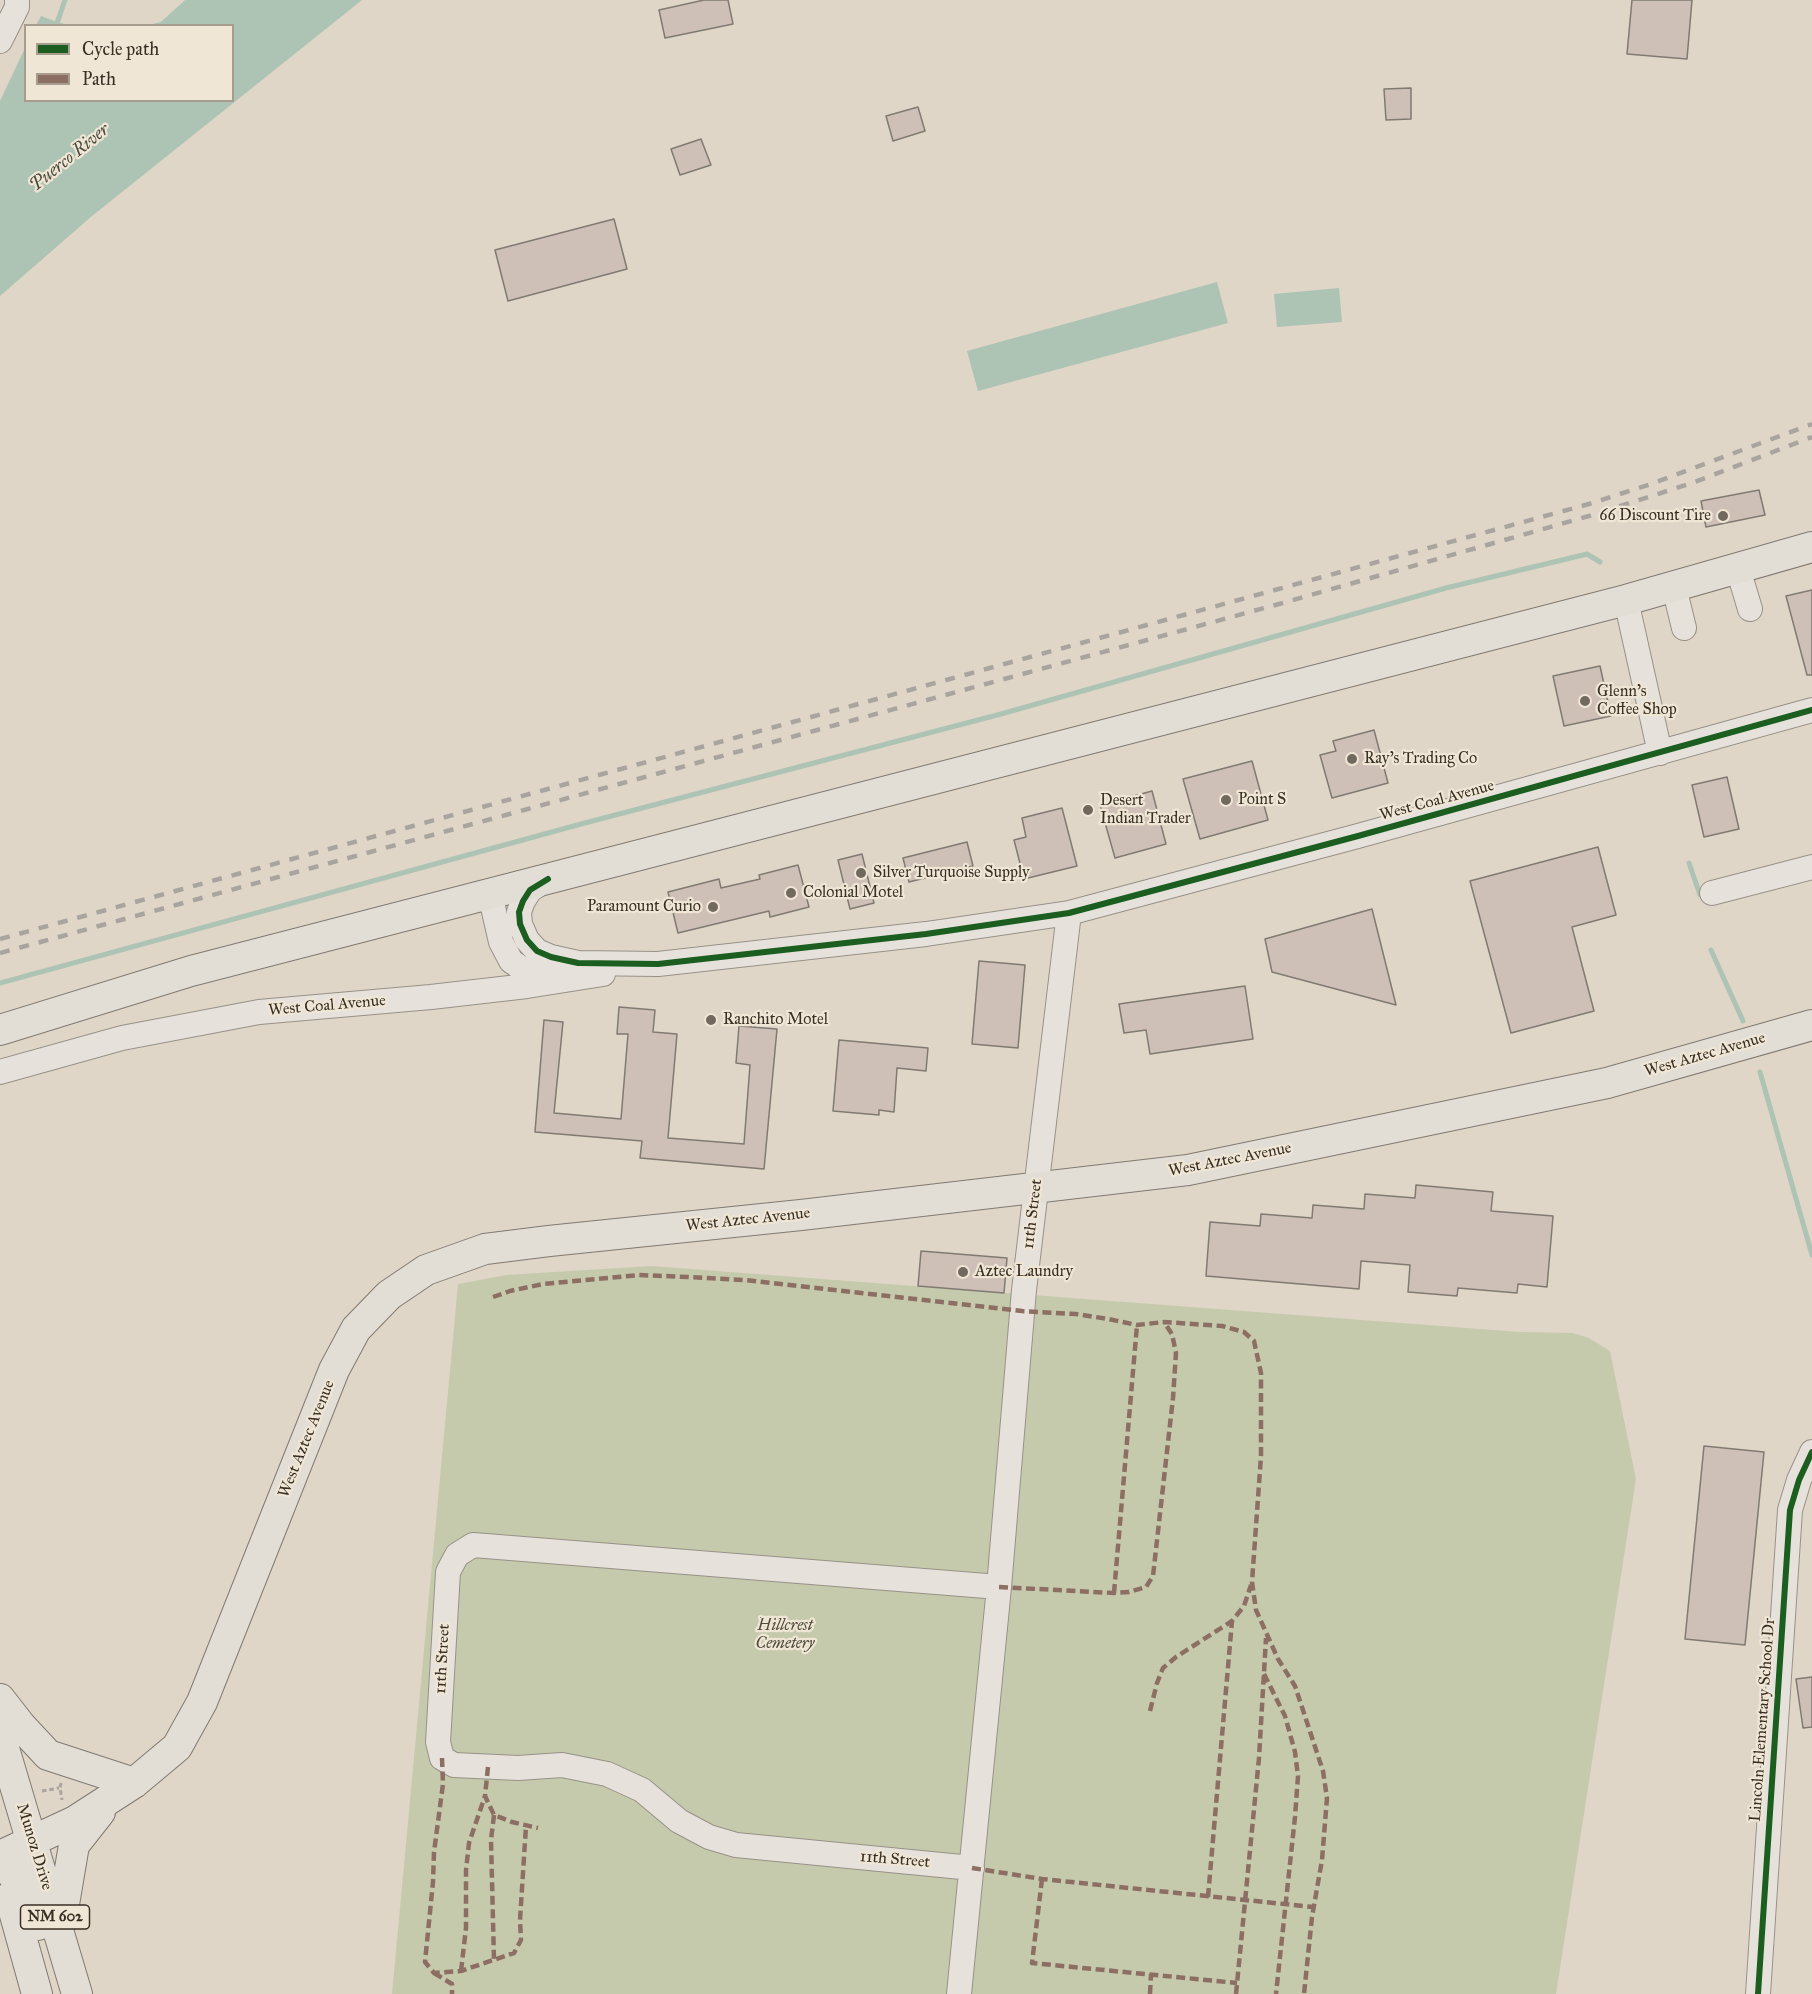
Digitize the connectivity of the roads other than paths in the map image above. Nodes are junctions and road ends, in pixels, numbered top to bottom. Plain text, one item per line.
1 (17, 0) edge
2 (0, 41) edge
3 (1812, 547) edge
4 (1738, 569) junction
5 (1674, 587) junction
6 (1626, 600) junction
7 (1750, 609) dead end
8 (1684, 628) dead end
9 (1812, 710) edge
10 (1660, 753) junction
11 (1812, 867) edge
12 (548, 879) junction
13 (1712, 892) dead end
14 (490, 894) junction
15 (1069, 913) junction
16 (658, 964) junction
17 (564, 980) junction
18 (1812, 1025) edge
19 (0, 1030) edge
20 (0, 1072) edge
21 (1035, 1187) junction
22 (1812, 1452) edge
23 (999, 1587) junction
24 (0, 1699) edge
25 (0, 1735) edge
26 (134, 1783) junction
27 (0, 1789) edge
28 (31, 1841) junction
29 (0, 1859) edge
30 (972, 1868) junction
31 (60, 1931) junction
32 (0, 1934) edge
33 (35, 1994) edge
34 (58, 1994) edge
35 (77, 1994) edge
36 (959, 1994) edge
37 (1758, 1994) edge

1 - 2 street
3 - 4 main road
4 - 5 main road
4 - 7 street
5 - 6 main road
5 - 8 street
6 - 10 street
6 - 12 main road
9 - 10 street, West Coal Avenue
10 - 15 street, West Coal Avenue
11 - 13 street
12 - 14 main road
12 - 16 street
14 - 17 street
14 - 19 main road
15 - 16 street, West Coal Avenue
15 - 21 street, 11th Street
16 - 17 street, West Coal Avenue
17 - 20 street, West Coal Avenue
18 - 21 main road, West Aztec Avenue
21 - 23 street, 11th Street
21 - 26 main road, West Aztec Avenue
22 - 37 street, Lincoln Elementary School Dr
23 - 30 street, 11th Street
23 - 30 street, 11th Street
24 - 26 main road
25 - 28 main road, Munoz Drive
26 - 28 main road, West Aztec Avenue
26 - 31 main road
27 - 28 main road
28 - 29 main road, West Aztec Avenue
28 - 31 main road, Munoz Drive / NM 602
29 - 33 main road, NM 602
29 - 34 main road
30 - 36 street, 11th Street
31 - 35 main road, Munoz Drive / NM 602
32 - 33 main road

